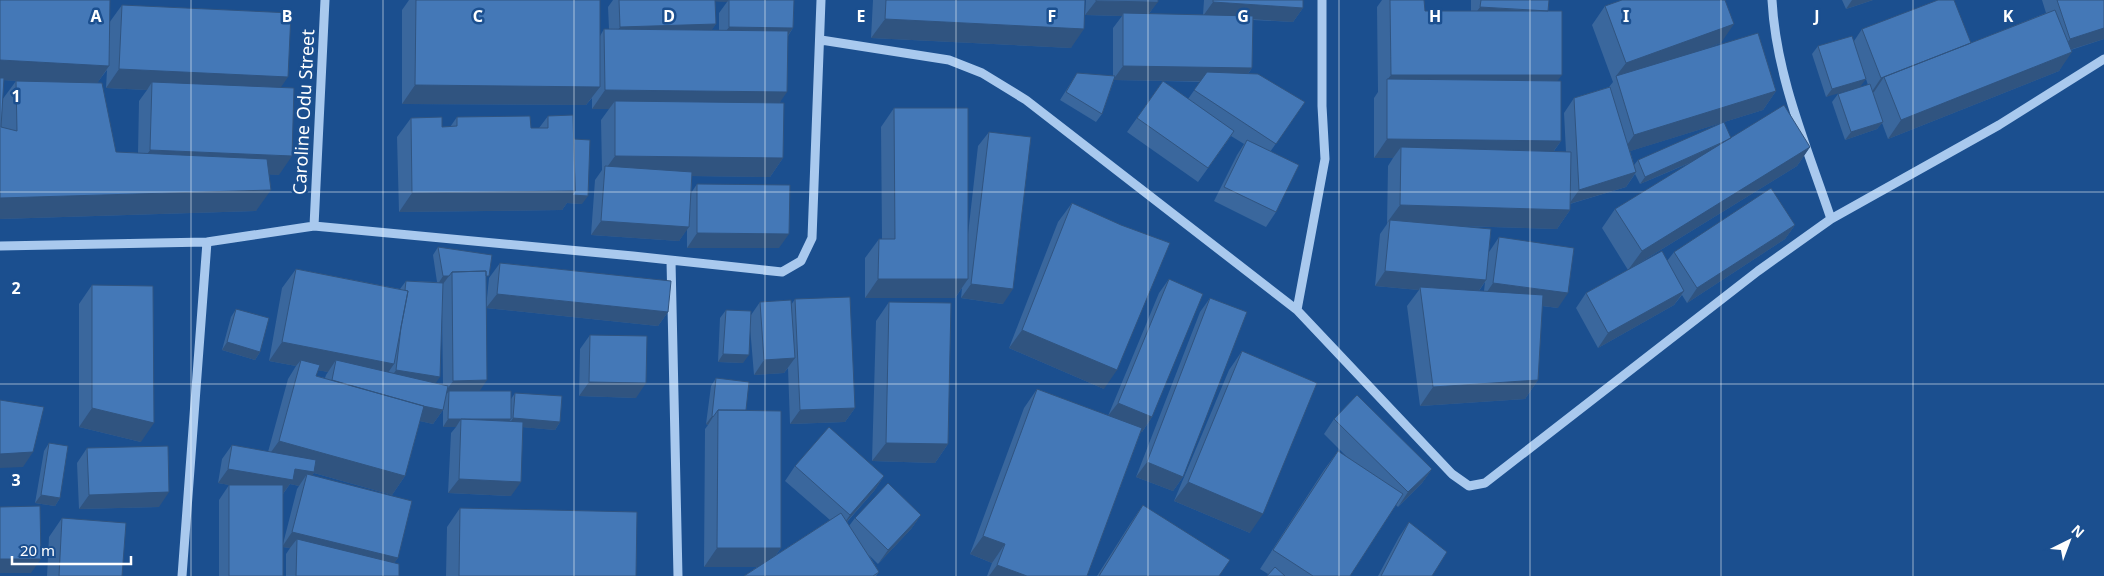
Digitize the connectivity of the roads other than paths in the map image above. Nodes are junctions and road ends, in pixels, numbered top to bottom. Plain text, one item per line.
1 (325, 0) edge
2 (821, 0) edge
3 (1322, 0) edge
4 (1772, 0) edge
5 (821, 40) junction
6 (2104, 59) edge
7 (1831, 219) junction
8 (314, 226) junction
9 (207, 242) junction
10 (0, 246) edge
11 (671, 261) junction
12 (1296, 310) junction
13 (182, 576) edge
14 (678, 576) edge

1 - 8 street, Caroline Odu Street
2 - 5 street
3 - 12 street
4 - 7 street
5 - 11 street
5 - 12 street
6 - 7 street
7 - 12 street
8 - 9 street
8 - 11 street
9 - 10 street
9 - 13 street
11 - 14 street

